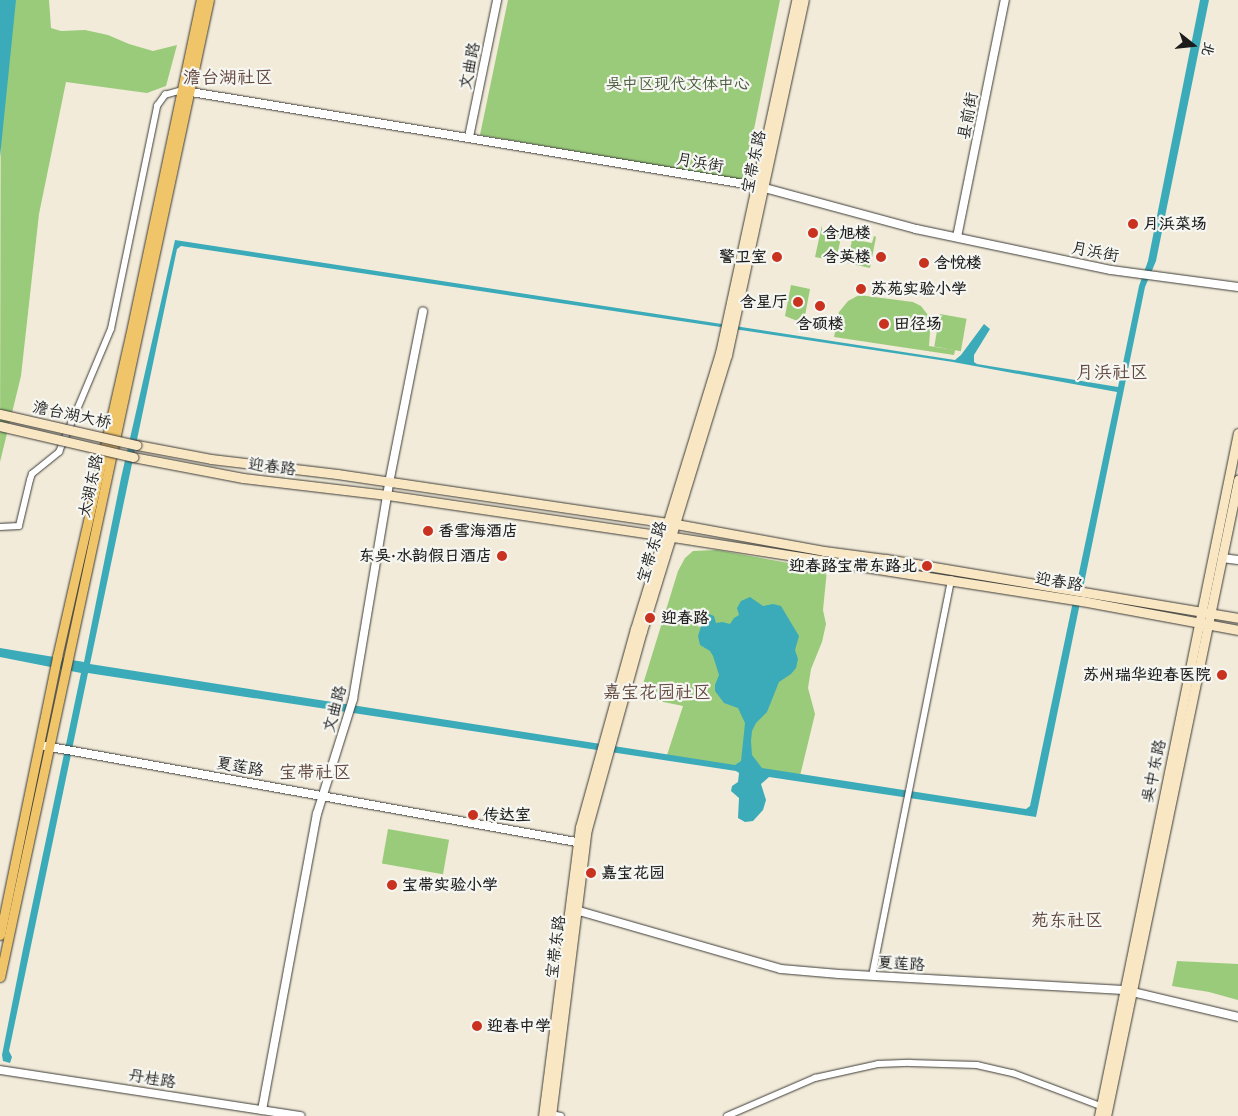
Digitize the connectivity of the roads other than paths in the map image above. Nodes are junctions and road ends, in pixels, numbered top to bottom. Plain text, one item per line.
1 (201, 0) edge
2 (209, 0) edge
3 (497, 0) edge
4 (796, 0) edge
5 (804, 0) edge
6 (1005, 0) edge
7 (187, 91) junction
8 (469, 137) junction
9 (760, 187) junction
10 (957, 237) junction
11 (1238, 287) edge
12 (422, 311) dead end
13 (0, 414) edge
14 (0, 426) edge
15 (1238, 433) edge
16 (137, 445) joint
17 (133, 457) joint
18 (1238, 480) edge
19 (389, 483) junction
20 (387, 495) junction
21 (672, 524) junction
22 (0, 527) edge
23 (669, 536) junction
24 (1222, 558) junction
25 (1238, 560) edge
26 (950, 580) junction
27 (1080, 596) junction
28 (1201, 611) junction
29 (1210, 613) junction
30 (1238, 618) edge
31 (1203, 624) junction
32 (1238, 630) edge
33 (38, 745) junction
34 (48, 747) junction
35 (322, 796) junction
36 (581, 843) junction
37 (572, 909) junction
38 (0, 935) edge
39 (872, 976) junction
40 (0, 977) edge
41 (1128, 990) junction
42 (1238, 1017) edge
43 (0, 1070) edge
44 (1101, 1106) junction
45 (262, 1110) junction
46 (251, 1112) edge
47 (548, 1115) edge
48 (300, 1116) edge
49 (561, 1116) edge
50 (727, 1116) edge
51 (1099, 1116) edge
52 (1106, 1116) edge

1 - 7 main road, 太湖东路
2 - 7 main road, 太湖东路
3 - 8 street, 文曲路
4 - 9 main road, 宝带东路
5 - 9 main road, 宝带东路
6 - 10 street, 县前街
7 - 8 street, 月浜街
7 - 22 street
7 - 33 main road, 太湖东路
7 - 34 main road, 太湖东路
8 - 9 street, 月浜街
9 - 10 street, 月浜街
9 - 21 main road, 宝带东路
10 - 11 street, 月浜街
12 - 19 street, 文曲路
13 - 16 main road, 澹台湖大桥, bridge
14 - 17 main road, 澹台湖大桥, bridge
15 - 28 main road, 吴中东路
16 - 19 main road, 迎春路
17 - 20 main road, 迎春路
18 - 24 main road, 吴中东路
19 - 20 street, 文曲路
19 - 21 main road, 迎春路
20 - 23 main road, 迎春路
20 - 35 street, 文曲路
21 - 23 main road, 宝带东路
21 - 27 main road, 迎春路
23 - 26 main road, 迎春路
23 - 36 main road, 宝带东路
24 - 25 street
24 - 29 main road, 吴中东路
26 - 27 main road, 迎春路
26 - 39 street
27 - 28 main road, 迎春路
27 - 31 main road, 迎春路
28 - 29 main road, 迎春路
28 - 31 main road, 吴中东路
29 - 30 main road, 迎春路
29 - 31 main road, 吴中东路
31 - 32 main road, 迎春路
31 - 41 main road, 吴中东路
33 - 34 street, 夏莲路
33 - 38 main road, 太湖东路
34 - 35 street, 夏莲路
34 - 40 main road, 太湖东路
35 - 36 street, 夏莲路
35 - 45 street, 文曲路
36 - 37 main road, 宝带东路
37 - 39 street, 夏莲路
37 - 47 main road, 宝带东路
39 - 41 street, 夏莲路
41 - 42 street, 夏莲路
41 - 44 main road, 吴中东路
41 - 52 main road, 吴中东路
43 - 46 street, 丹桂路
44 - 50 street
44 - 51 main road, 吴中东路
45 - 46 street, 丹桂路
45 - 48 street, 丹桂路
47 - 49 street

